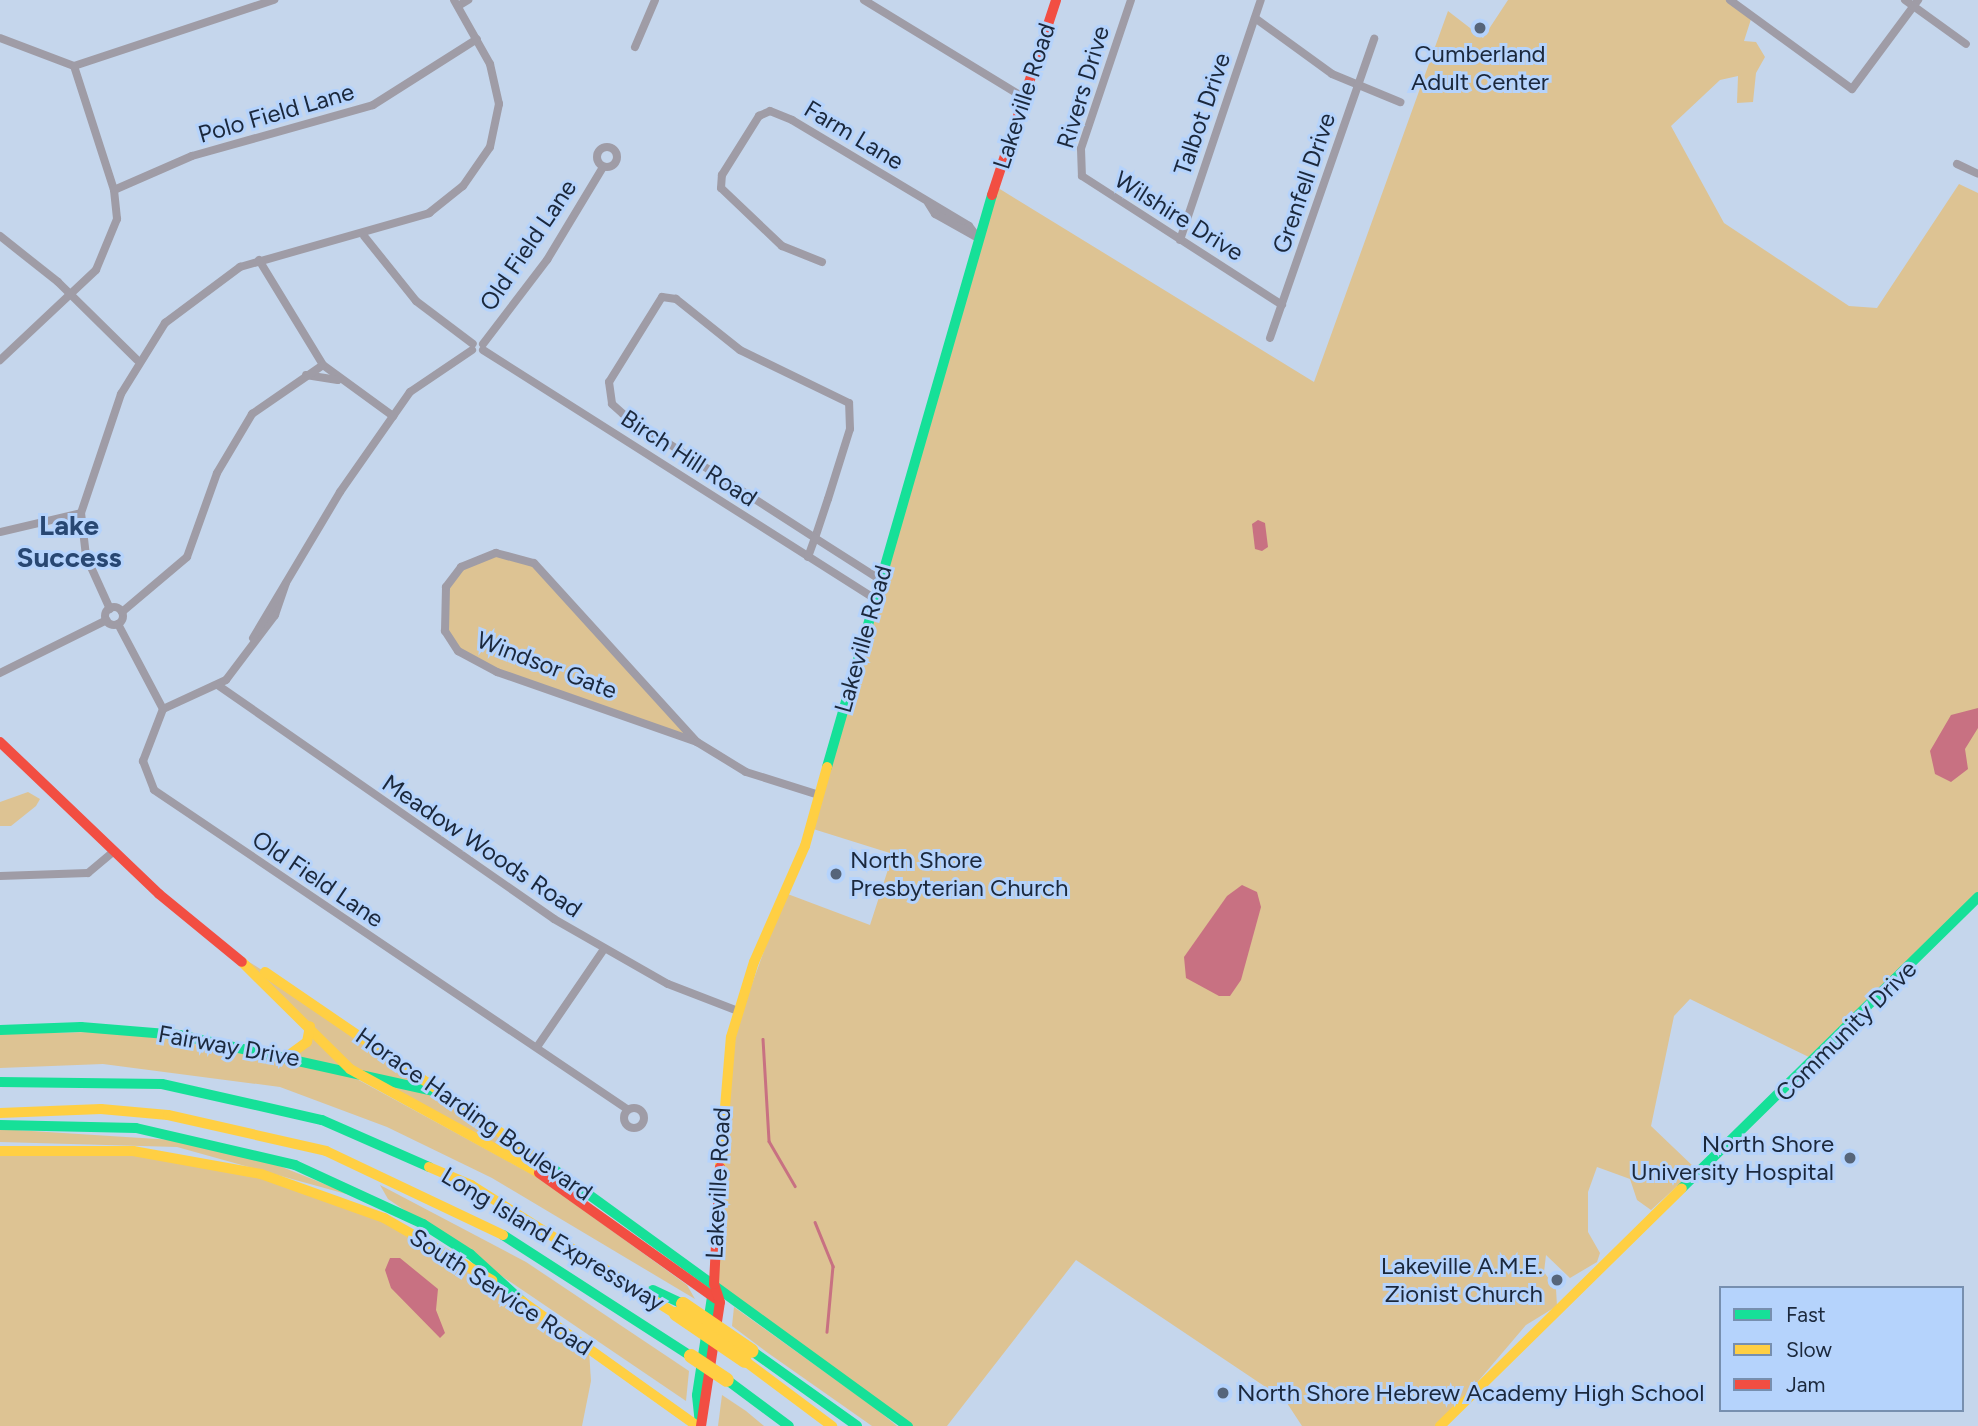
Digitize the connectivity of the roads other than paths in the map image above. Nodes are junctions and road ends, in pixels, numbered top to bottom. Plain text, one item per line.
1 (274, 0) edge
2 (468, 0) edge
3 (655, 0) edge
4 (864, 0) edge
5 (1056, 0) edge
6 (1131, 0) edge
7 (1261, 0) edge
8 (1730, 0) edge
9 (1905, 0) edge
10 (456, 3) edge
11 (1916, 3) edge
12 (1255, 19) junction
13 (0, 38) edge
14 (477, 39) junction
15 (1374, 39) dead end
16 (1966, 44) dead end
17 (635, 47) dead end
18 (74, 66) junction
19 (1356, 87) junction
20 (1023, 97) junction
21 (1400, 102) dead end
22 (1957, 164) dead end
23 (603, 167) dead end
24 (1978, 174) edge
25 (1090, 183) joint
26 (114, 190) junction
27 (0, 236) edge
28 (364, 236) junction
29 (978, 238) junction
30 (1180, 240) junction
31 (259, 260) junction
32 (822, 262) dead end
33 (69, 293) junction
34 (1282, 304) junction
35 (1270, 338) dead end
36 (473, 347) junction
37 (483, 347) junction
38 (0, 360) edge
39 (136, 360) junction
40 (323, 365) junction
41 (303, 376) junction
42 (345, 382) junction
43 (393, 416) junction
44 (81, 513) junction
45 (0, 532) edge
46 (815, 538) junction
47 (808, 557) junction
48 (879, 579) junction
49 (874, 598) junction
50 (110, 609) junction
51 (122, 612) junction
52 (107, 620) junction
53 (118, 624) junction
54 (0, 673) edge
55 (219, 686) junction
56 (163, 709) junction
57 (0, 742) edge
58 (697, 742) junction
59 (819, 795) junction
60 (113, 852) junction
61 (0, 876) edge
62 (1978, 897) edge
63 (604, 949) junction
64 (230, 950) junction
65 (738, 1011) junction
66 (310, 1026) junction
67 (0, 1030) edge
68 (537, 1047) junction
69 (289, 1055) junction
70 (350, 1069) junction
71 (0, 1082) edge
72 (453, 1100) junction
73 (627, 1110) dead end
74 (0, 1113) edge
75 (0, 1125) edge
76 (0, 1151) edge
77 (714, 1293) junction
78 (523, 1302) junction
79 (749, 1356) junction
80 (700, 1426) edge
81 (789, 1426) edge
82 (832, 1426) edge
83 (857, 1426) edge
84 (908, 1426) edge
85 (1440, 1426) edge

1 - 18 street
2 - 10 street
3 - 17 street
4 - 20 street
5 - 20 main road, Lakeville Road
6 - 25 street, Rivers Drive
7 - 12 street, Talbot Drive
8 - 11 street
9 - 11 street
10 - 14 street
11 - 16 street
12 - 19 street
12 - 30 street, Talbot Drive
13 - 18 street
14 - 26 street, Polo Field Lane
14 - 28 street
15 - 19 street, Grenfell Drive
18 - 26 street
19 - 21 street
19 - 34 street, Grenfell Drive
20 - 29 main road, Lakeville Road
22 - 24 street
23 - 37 street, Old Field Lane
25 - 30 street, Wilshire Drive
26 - 33 street
27 - 33 street
28 - 31 street
28 - 36 street
29 - 32 street, Farm Lane
29 - 48 main road, Lakeville Road
30 - 34 street, Wilshire Drive
31 - 39 street
31 - 40 street
33 - 38 street
33 - 39 street
34 - 35 street, Grenfell Drive
36 - 37 street
36 - 43 street
37 - 47 street, Birch Hill Road
39 - 44 street
40 - 41 street
40 - 42 street
41 - 42 street
41 - 51 street
42 - 43 street
43 - 55 street
44 - 45 street
44 - 50 street
46 - 46 street
46 - 47 street
46 - 48 street
47 - 49 street, Birch Hill Road
48 - 49 main road, Lakeville Road
49 - 59 main road, Lakeville Road
50 - 51 street
50 - 52 street
51 - 53 street
52 - 53 street
52 - 54 street
53 - 56 street
55 - 56 street
55 - 63 street, Meadow Woods Road
56 - 68 street, Old Field Lane
57 - 60 main road, Horace Harding Boulevard
58 - 58 street, Windsor Gate
58 - 59 street, Windsor Gate
59 - 65 main road, Lakeville Road
60 - 61 street
60 - 64 main road, Horace Harding Boulevard
62 - 85 main road, Community Drive
63 - 65 street, Meadow Woods Road
63 - 68 street
64 - 66 main road, Horace Harding Boulevard
64 - 72 main road, Horace Harding Boulevard
65 - 77 main road, Lakeville Road
66 - 69 main road
66 - 70 main road, Horace Harding Boulevard
67 - 69 main road, Fairway Drive
68 - 73 street, Old Field Lane
69 - 70 main road, Fairway Drive
70 - 72 main road, Fairway Drive
70 - 77 main road, Horace Harding Boulevard
71 - 79 main road, Long Island Expressway, bridge
72 - 77 main road, Horace Harding Boulevard
74 - 81 main road, Long Island Expressway, bridge
75 - 78 main road
76 - 78 main road, South Service Road
77 - 80 main road, Lakeville Road
77 - 84 main road
78 - 80 main road, South Service Road
79 - 82 main road
79 - 83 main road

